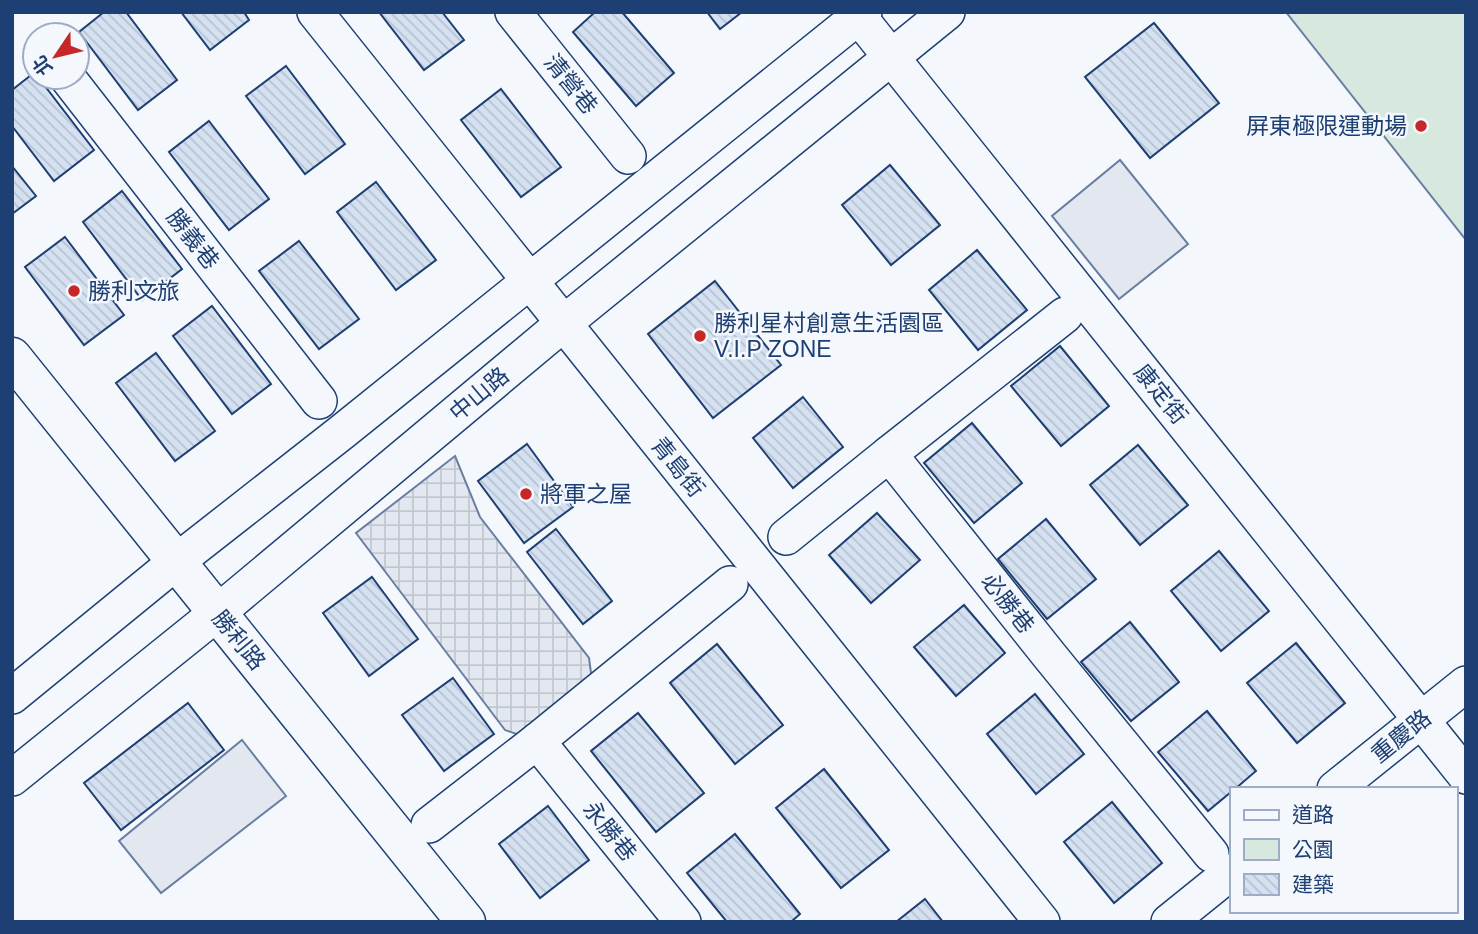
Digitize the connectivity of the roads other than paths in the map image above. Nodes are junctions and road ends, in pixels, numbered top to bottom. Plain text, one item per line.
1 (315, 12) edge
2 (513, 12) edge
3 (947, 12) edge
4 (859, 14) edge
5 (891, 58) junction
6 (78, 91) edge
7 (628, 156) dead end
8 (530, 281) junction
9 (1065, 315) dead end
10 (564, 323) junction
11 (12, 357) edge
12 (319, 401) dead end
13 (889, 454) junction
14 (786, 537) dead end
15 (176, 562) junction
16 (730, 584) dead end
17 (217, 613) junction
18 (1466, 684) edge
19 (12, 696) edge
20 (1420, 720) junction
21 (537, 741) junction
22 (1466, 776) edge
23 (12, 778) edge
24 (1337, 787) edge
25 (429, 825) dead end
26 (1221, 863) edge
27 (459, 919) edge
28 (683, 922) edge
29 (1042, 922) edge
30 (1170, 922) edge

1 - 8 street, 青島街
2 - 7 street, 清營巷
3 - 5 street, 中山路
4 - 5 street, 康定街
4 - 8 street
5 - 10 street, 中山路
5 - 20 street, 康定街
6 - 12 street, 勝義巷
8 - 10 street, 青島街
8 - 15 street
9 - 13 street
10 - 17 street, 中山路
10 - 29 street, 青島街
11 - 15 main road, 勝利路
13 - 14 street
13 - 26 street, 必勝巷
15 - 17 main road, 勝利路
15 - 19 street
16 - 21 street
17 - 23 street, 中山路
17 - 27 main road, 勝利路
18 - 20 street, 重慶路
20 - 22 street, 康定街
20 - 24 street, 重慶路
21 - 25 street
21 - 28 street, 永勝巷
26 - 30 street

